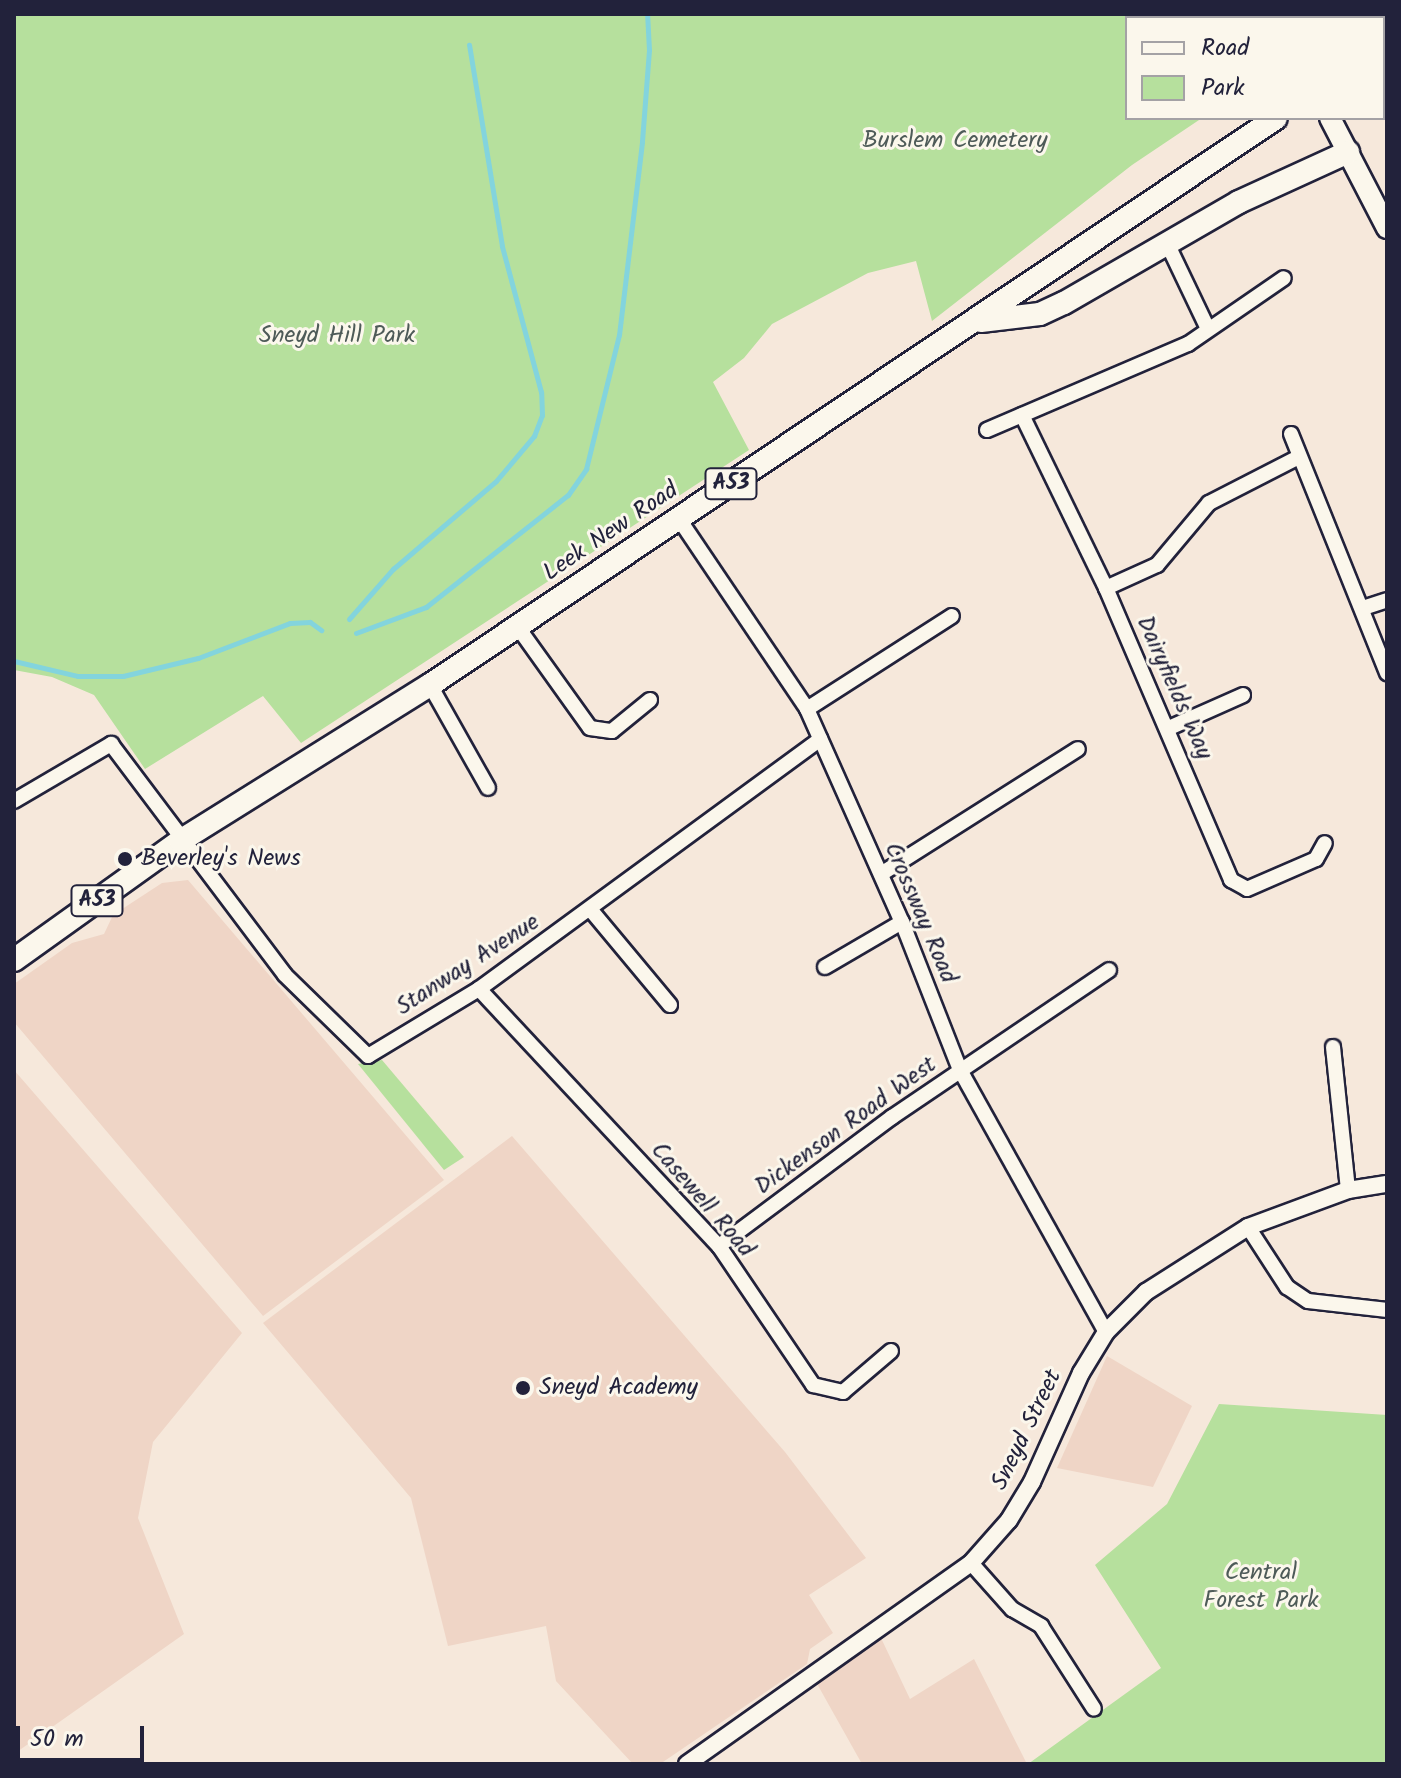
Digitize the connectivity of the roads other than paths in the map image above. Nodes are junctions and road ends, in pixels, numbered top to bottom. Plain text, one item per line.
1 (1273, 120) edge
2 (1331, 120) edge
3 (1348, 152) junction
4 (1386, 221) edge
5 (1167, 243) junction
6 (1284, 278) dead end
7 (979, 321) junction
8 (1207, 327) junction
9 (1022, 415) junction
10 (987, 430) dead end
11 (1291, 434) dead end
12 (1299, 457) junction
13 (679, 519) junction
14 (1106, 588) junction
15 (1387, 600) edge
16 (1363, 608) junction
17 (952, 616) dead end
18 (517, 626) junction
19 (1387, 673) edge
20 (430, 685) junction
21 (1243, 695) dead end
22 (650, 700) dead end
23 (807, 709) junction
24 (1169, 728) junction
25 (820, 739) junction
26 (1078, 749) dead end
27 (488, 788) dead end
28 (14, 801) edge
29 (180, 841) junction
30 (1325, 843) dead end
31 (881, 874) junction
32 (590, 909) junction
33 (902, 922) junction
34 (14, 960) edge
35 (825, 967) dead end
36 (1109, 970) dead end
37 (479, 989) junction
38 (670, 1005) dead end
39 (1333, 1047) dead end
40 (960, 1070) junction
41 (1387, 1184) edge
42 (1348, 1190) junction
43 (1248, 1227) junction
44 (719, 1246) junction
45 (1387, 1310) edge
46 (1106, 1332) junction
47 (891, 1351) dead end
48 (971, 1563) junction
49 (1094, 1709) dead end
50 (687, 1764) edge

1 - 7 highway, Leek New Road / A53
2 - 3 main road
3 - 4 main road
3 - 5 highway
5 - 7 highway
5 - 8 street
6 - 8 street
7 - 13 highway, Leek New Road / A53
8 - 9 street
9 - 10 street
9 - 14 street, Dairyfields Way
11 - 12 street
12 - 14 street
12 - 16 street
13 - 18 highway, Leek New Road / A53
13 - 23 street, Crossway Road
14 - 24 street, Dairyfields Way
15 - 16 street
16 - 19 street
17 - 23 street
18 - 20 highway, Leek New Road / A53
18 - 22 street
20 - 27 street
20 - 29 highway, Leek New Road / A53
21 - 24 street
23 - 25 street, Crossway Road
24 - 30 street, Dairyfields Way
25 - 31 street, Crossway Road
25 - 32 street, Stanway Avenue
26 - 31 street
28 - 29 street
29 - 34 highway, Leek New Road / A53
29 - 37 street, Stanway Avenue
31 - 33 street, Crossway Road
32 - 37 street, Stanway Avenue
32 - 38 street
33 - 35 street
33 - 40 street, Crossway Road
36 - 40 street, Dickenson Road West
37 - 44 street, Casewell Road
39 - 42 street
40 - 44 street, Dickenson Road West
40 - 46 street, Crossway Road
41 - 42 street, Sneyd Street
42 - 43 street, Sneyd Street
43 - 45 street
43 - 46 street, Sneyd Street
44 - 47 street, Casewell Road
46 - 48 street, Sneyd Street
48 - 49 street
48 - 50 street, Sneyd Street

